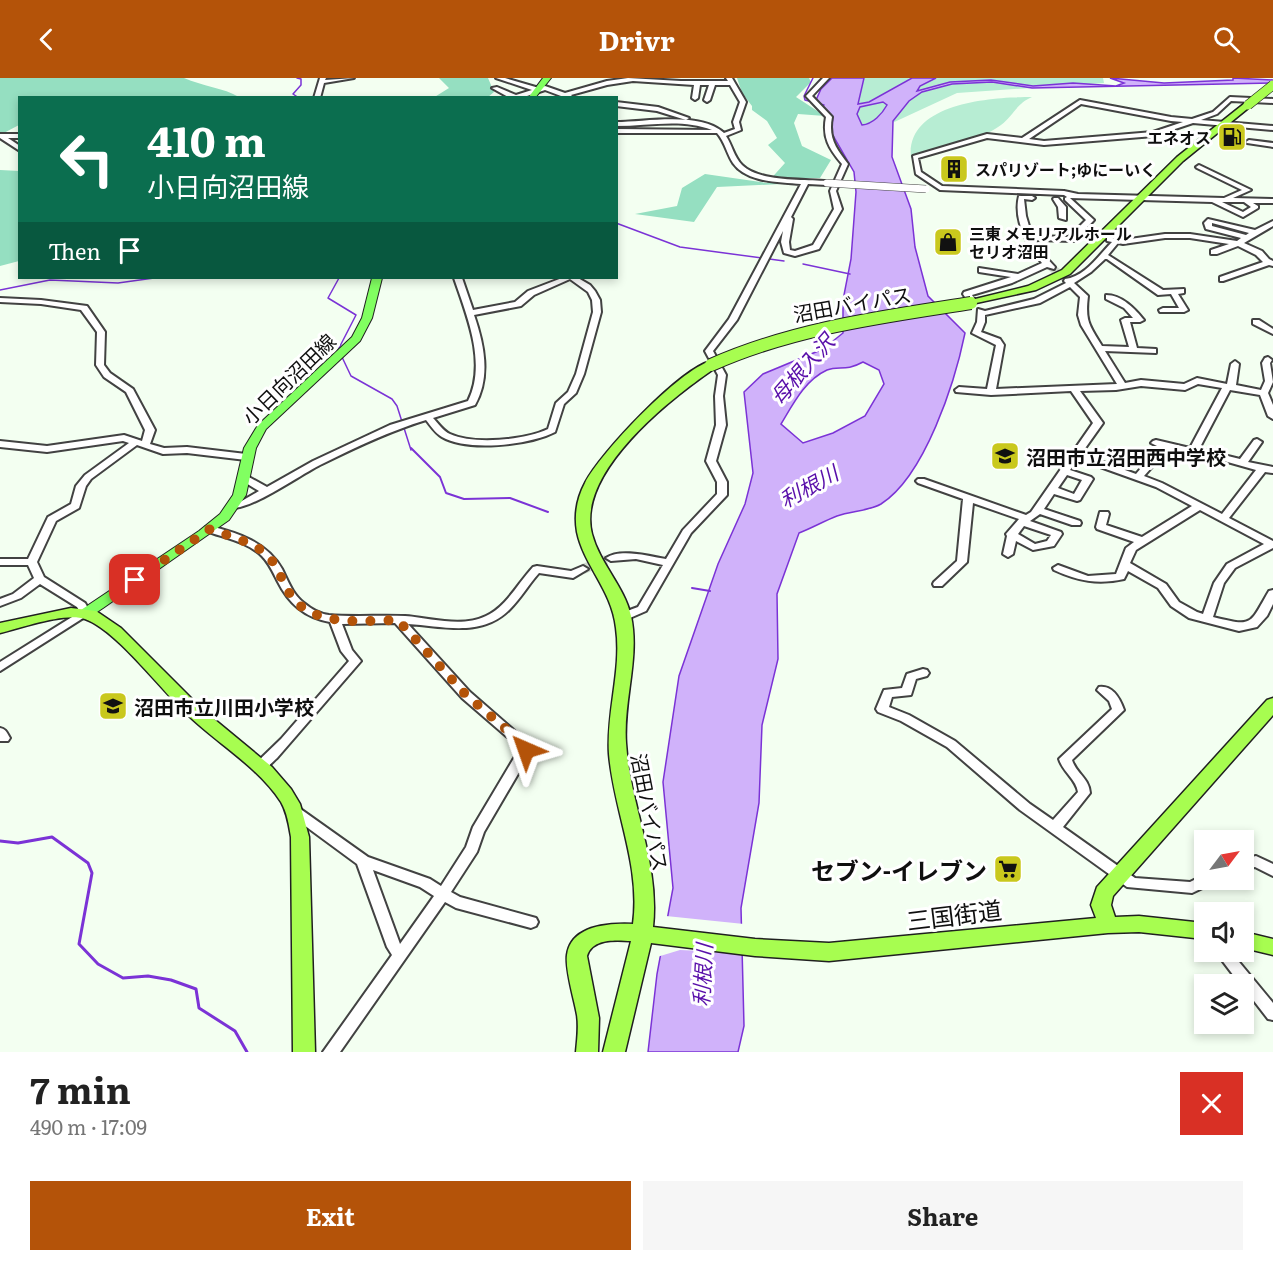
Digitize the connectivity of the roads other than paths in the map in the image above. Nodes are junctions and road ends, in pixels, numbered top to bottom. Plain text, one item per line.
1 (351, 78) edge
2 (499, 78) edge
3 (547, 78) edge
4 (826, 78) edge
5 (322, 80) edge
6 (730, 80) edge
7 (713, 82) junction
8 (697, 83) junction
9 (1273, 85) edge
10 (495, 88) dead end
11 (535, 93) edge
12 (563, 95) junction
13 (318, 96) edge
14 (512, 96) edge
15 (519, 96) edge
16 (568, 96) edge
17 (695, 98) dead end
18 (707, 100) dead end
19 (1273, 101) edge
20 (618, 104) edge
21 (1194, 121) junction
22 (618, 124) edge
23 (1224, 124) junction
24 (1264, 124) dead end
25 (705, 125) junction
26 (1273, 126) edge
27 (618, 131) edge
28 (722, 134) junction
29 (18, 136) edge
30 (1022, 141) junction
31 (1249, 142) dead end
32 (1273, 145) edge
33 (18, 148) edge
34 (1199, 168) dead end
35 (806, 181) junction
36 (939, 191) junction
37 (1077, 196) junction
38 (1021, 197) junction
39 (1056, 199) junction
40 (1067, 199) junction
41 (1138, 199) junction
42 (1212, 200) junction
43 (1227, 200) junction
44 (1244, 201) junction
45 (1273, 201) edge
46 (790, 211) junction
47 (1063, 218) dead end
48 (1273, 223) edge
49 (1080, 231) junction
50 (1256, 233) junction
51 (1089, 234) tunnel mouth
52 (1029, 238) junction
53 (1247, 238) junction
54 (1238, 243) junction
55 (1214, 252) dead end
56 (1102, 256) junction
57 (1270, 262) edge
58 (972, 275) dead end
59 (1020, 277) junction
60 (377, 279) edge
61 (458, 279) edge
62 (565, 279) edge
63 (575, 279) edge
64 (1222, 279) dead end
65 (1069, 283) junction
66 (1109, 297) dead end
67 (0, 300) edge
68 (976, 306) junction
69 (1163, 310) dead end
70 (471, 313) junction
71 (1256, 322) dead end
72 (1273, 332) edge
73 (1098, 348) junction
74 (1134, 350) junction
75 (1153, 351) dead end
76 (1268, 360) dead end
77 (1235, 364) dead end
78 (1122, 385) junction
79 (1229, 387) junction
80 (1074, 388) junction
81 (959, 390) dead end
82 (991, 392) junction
83 (1264, 393) junction
84 (427, 416) junction
85 (1273, 416) edge
86 (142, 442) junction
87 (1257, 442) dead end
88 (0, 444) edge
89 (1193, 452) junction
90 (246, 456) junction
91 (1077, 456) junction
92 (1242, 463) junction
93 (1268, 469) edge
94 (1066, 472) junction
95 (1139, 477) junction
96 (244, 478) junction
97 (921, 481) dead end
98 (1053, 490) junction
99 (267, 491) junction
100 (968, 498) junction
101 (234, 506) junction
102 (1200, 506) junction
103 (1038, 510) junction
104 (1104, 514) dead end
105 (1224, 518) junction
106 (1023, 520) junction
107 (1076, 523) dead end
108 (210, 529) junction
109 (1011, 534) junction
110 (1143, 541) junction
111 (1272, 544) edge
112 (1008, 554) dead end
113 (611, 558) tunnel mouth
114 (0, 562) edge
115 (33, 562) junction
116 (670, 563) junction
117 (1124, 564) junction
118 (1058, 568) dead end
119 (583, 569) tunnel mouth
120 (40, 579) junction
121 (938, 584) dead end
122 (1273, 593) edge
123 (0, 603) edge
124 (86, 614) junction
125 (624, 617) junction
126 (334, 618) junction
127 (1207, 619) junction
128 (398, 620) junction
129 (0, 628) edge
130 (0, 667) edge
131 (922, 673) dead end
132 (1103, 690) dead end
133 (1273, 704) edge
134 (259, 767) junction
135 (294, 811) junction
136 (1054, 828) junction
137 (363, 861) junction
138 (1254, 862) edge
139 (1273, 871) edge
140 (1120, 875) junction
141 (1194, 886) edge
142 (442, 894) junction
143 (531, 922) dead end
144 (1108, 925) junction
145 (1194, 930) edge
146 (641, 934) junction
147 (1254, 942) edge
148 (1273, 947) edge
149 (399, 953) junction
150 (1231, 962) edge
151 (1273, 1014) edge
152 (304, 1052) edge
153 (332, 1052) edge
154 (587, 1052) edge
155 (614, 1052) edge

1 - 5 street
2 - 11 street
3 - 11 main road
4 - 46 street
5 - 13 street
6 - 7 street
6 - 28 street
7 - 8 street
7 - 18 street
8 - 12 street
8 - 17 street
9 - 23 highway, 沼田バイパス, bridge
10 - 14 street
11 - 12 street
11 - 15 street
12 - 16 street
19 - 21 street
20 - 25 street
21 - 23 street
21 - 30 street
21 - 30 street
22 - 25 street
23 - 26 street
23 - 41 highway, 沼田バイパス
24 - 26 street
25 - 28 street
27 - 28 street
28 - 35 street
29 - 33 street
30 - 36 street
31 - 32 street
34 - 43 street
35 - 37 street, bridge
35 - 46 street
36 - 37 street
36 - 38 street
37 - 40 street
37 - 41 street
38 - 39 street
38 - 52 street
39 - 40 street
39 - 47 street
40 - 49 street
41 - 42 street
41 - 68 highway, 沼田バイパス
42 - 43 street
42 - 44 street
43 - 44 street
44 - 45 street
46 - 116 street
48 - 50 street
49 - 51 street
49 - 52 street
50 - 53 street
50 - 53 street
52 - 59 street
53 - 54 street
54 - 55 street
54 - 56 street
54 - 57 street
56 - 65 street
56 - 69 street
57 - 64 street
58 - 59 street
59 - 68 street
60 - 90 main road, 小日向沼田線
61 - 70 street
62 - 70 street
63 - 84 street
65 - 68 street
65 - 73 street
66 - 74 street
67 - 86 street
68 - 82 street
68 - 125 highway, 沼田バイパス, bridge
70 - 84 street
71 - 72 street
73 - 74 street
73 - 78 street
74 - 75 street
76 - 83 street
77 - 79 street
78 - 79 street
78 - 80 street
79 - 83 street
79 - 89 street
80 - 82 street
80 - 91 street
81 - 82 street
83 - 85 street
84 - 99 street
86 - 88 street
86 - 90 street
86 - 115 street
87 - 92 street
89 - 92 street
89 - 95 street
90 - 96 main road, 小日向沼田線
91 - 94 street
91 - 95 street
92 - 93 street
93 - 105 street
94 - 98 street
94 - 98 street
95 - 102 street
96 - 99 street
96 - 101 main road, 小日向沼田線
97 - 100 street
98 - 103 street
99 - 101 street
100 - 106 street
100 - 121 street
101 - 108 main road, 小日向沼田線
102 - 105 street
102 - 110 street
103 - 106 street
103 - 107 street
104 - 110 street
105 - 111 street
106 - 109 street
106 - 109 street
108 - 124 main road, 小日向沼田線
108 - 126 street
109 - 112 street
110 - 117 street
111 - 127 street
113 - 116 street
114 - 115 street
115 - 120 street
116 - 125 street
117 - 118 street
117 - 127 street
119 - 128 street
120 - 123 street
120 - 124 street
122 - 127 street
124 - 129 highway
124 - 130 street
124 - 134 highway
125 - 146 highway, 沼田バイパス
126 - 128 street
126 - 134 street
128 - 142 street
131 - 136 street
132 - 136 street
133 - 140 highway
134 - 135 highway
135 - 137 street
135 - 152 highway
136 - 140 street
137 - 142 street
137 - 149 street
138 - 139 street
140 - 141 street
140 - 144 highway
142 - 143 street
142 - 149 street
144 - 145 highway, 三国街道
144 - 146 highway, 三国街道
146 - 154 highway, 三国街道
146 - 155 highway
147 - 148 highway
149 - 153 street
150 - 151 street

